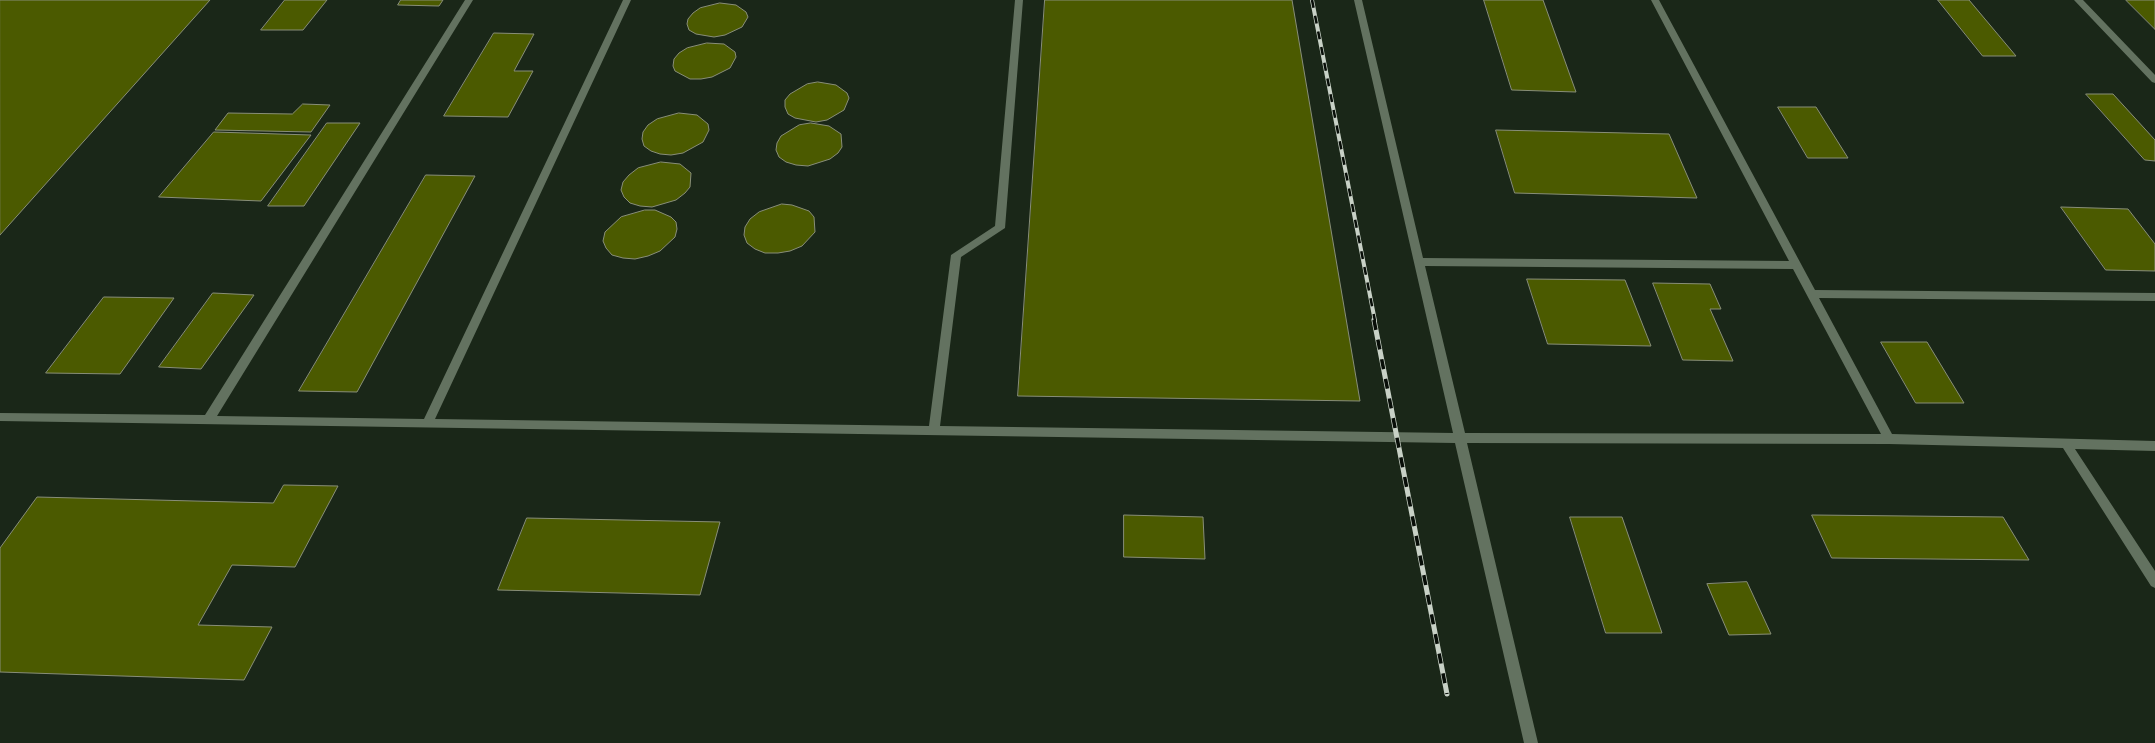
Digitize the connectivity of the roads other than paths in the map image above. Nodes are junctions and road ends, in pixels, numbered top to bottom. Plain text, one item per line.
1 (469, 0) edge
2 (627, 0) edge
3 (1019, 0) edge
4 (1358, 0) edge
5 (1654, 0) edge
6 (2078, 0) edge
7 (2155, 80) edge
8 (1420, 262) junction
9 (1796, 265) junction
10 (1812, 294) junction
11 (2155, 297) edge
12 (0, 417) edge
13 (208, 420) junction
14 (427, 424) junction
15 (934, 431) junction
16 (1461, 438) junction
17 (1889, 439) junction
18 (2066, 444) junction
19 (2155, 446) edge
20 (2155, 582) edge
21 (1530, 743) edge

1 - 13 lane
2 - 14 lane
3 - 15 lane
4 - 8 lane
5 - 9 lane
6 - 7 lane
8 - 9 lane
8 - 16 lane
9 - 10 lane
10 - 11 lane
10 - 17 lane
12 - 13 lane
13 - 14 lane
14 - 15 lane
15 - 16 lane
16 - 17 lane
16 - 21 lane
17 - 18 lane
18 - 19 lane
18 - 20 lane

